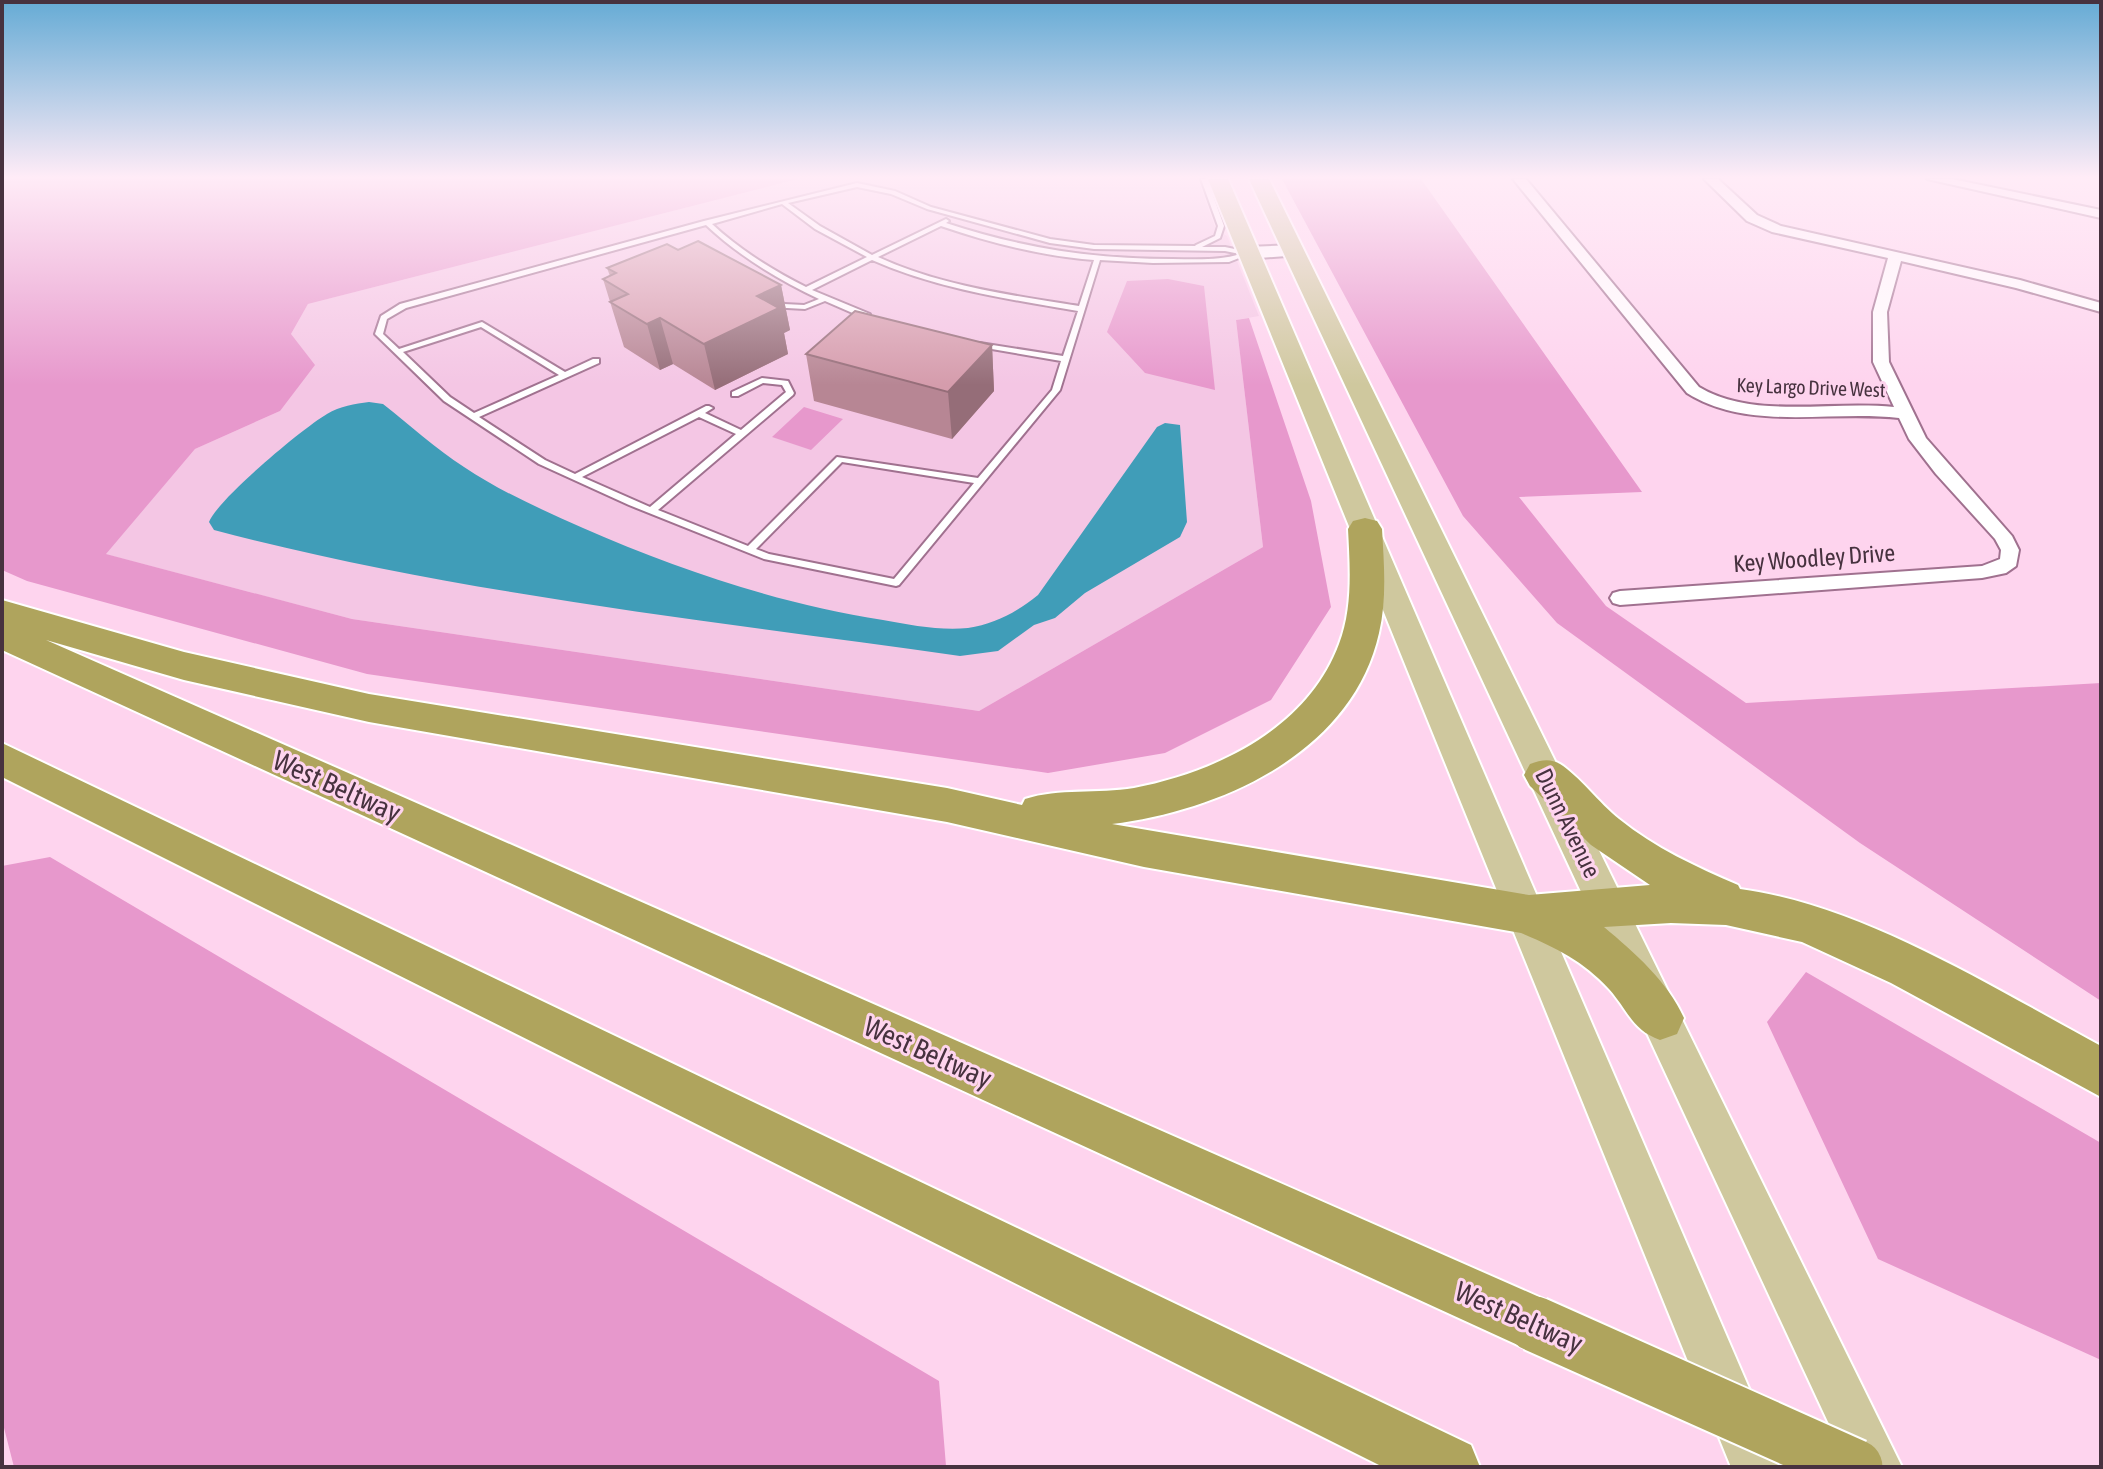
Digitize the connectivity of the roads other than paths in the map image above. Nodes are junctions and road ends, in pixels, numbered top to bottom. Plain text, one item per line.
1 (614, 248) edge
2 (737, 248) edge
3 (852, 248) edge
4 (893, 248) edge
5 (1017, 248) edge
6 (1110, 248) edge
7 (1191, 248) edge
8 (1245, 248) edge
9 (1291, 248) edge
10 (1576, 248) edge
11 (1861, 248) edge
12 (1182, 250) junction
13 (1293, 251) junction
14 (1247, 253) junction
15 (1896, 256) junction
16 (869, 259) junction
17 (1097, 261) junction
18 (786, 280) junction
19 (775, 286) edge
20 (806, 290) junction
21 (824, 299) junction
22 (787, 306) dead end
23 (2101, 308) edge
24 (1082, 309) junction
25 (880, 321) edge
26 (969, 344) edge
27 (399, 351) junction
28 (1066, 359) junction
29 (596, 361) dead end
30 (565, 375) junction
31 (735, 394) dead end
32 (709, 408) dead end
33 (698, 413) junction
34 (1903, 413) junction
35 (474, 416) junction
36 (742, 434) junction
37 (575, 477) junction
38 (980, 481) junction
39 (651, 511) junction
40 (1365, 529) junction
41 (749, 550) junction
42 (1620, 598) dead end
43 (2, 612) edge
44 (2, 636) edge
45 (2, 759) edge
46 (1545, 775) junction
47 (947, 805) junction
48 (1609, 908) junction
49 (1751, 910) junction
50 (1526, 914) junction
51 (1660, 1018) junction
52 (2101, 1073) edge
53 (1449, 1467) edge
54 (1757, 1467) edge
55 (1855, 1467) edge
56 (1876, 1467) edge

1 - 27 lane
2 - 18 lane
3 - 16 lane
4 - 16 lane
5 - 17 lane
6 - 12 lane
7 - 12 lane
8 - 14 main road
9 - 13 main road, Dunn Avenue
10 - 34 street, Key Largo Drive West
11 - 15 street
12 - 14 lane
13 - 14 main road
13 - 46 main road, Dunn Avenue
14 - 17 lane
14 - 40 main road
15 - 23 street
15 - 34 street
16 - 20 lane
16 - 24 lane
17 - 24 lane
18 - 19 lane
18 - 20 lane
20 - 21 lane
21 - 22 lane
21 - 25 lane
24 - 28 lane
26 - 28 lane
27 - 30 lane
27 - 35 lane
28 - 38 lane
29 - 30 lane
30 - 35 lane
31 - 36 lane
32 - 33 lane
33 - 36 lane
33 - 37 lane
34 - 42 street, Key Woodley Drive
35 - 37 lane
36 - 39 lane
37 - 39 lane
38 - 41 lane
38 - 41 lane
39 - 41 lane
40 - 47 highway
40 - 50 main road
43 - 47 highway
44 - 55 highway, West Beltway, bridge
45 - 53 highway
46 - 48 main road, Dunn Avenue
46 - 49 highway
47 - 50 highway
48 - 49 highway
48 - 50 highway
48 - 51 main road, Dunn Avenue
49 - 52 highway
50 - 51 highway
50 - 54 main road
51 - 56 main road, Dunn Avenue

